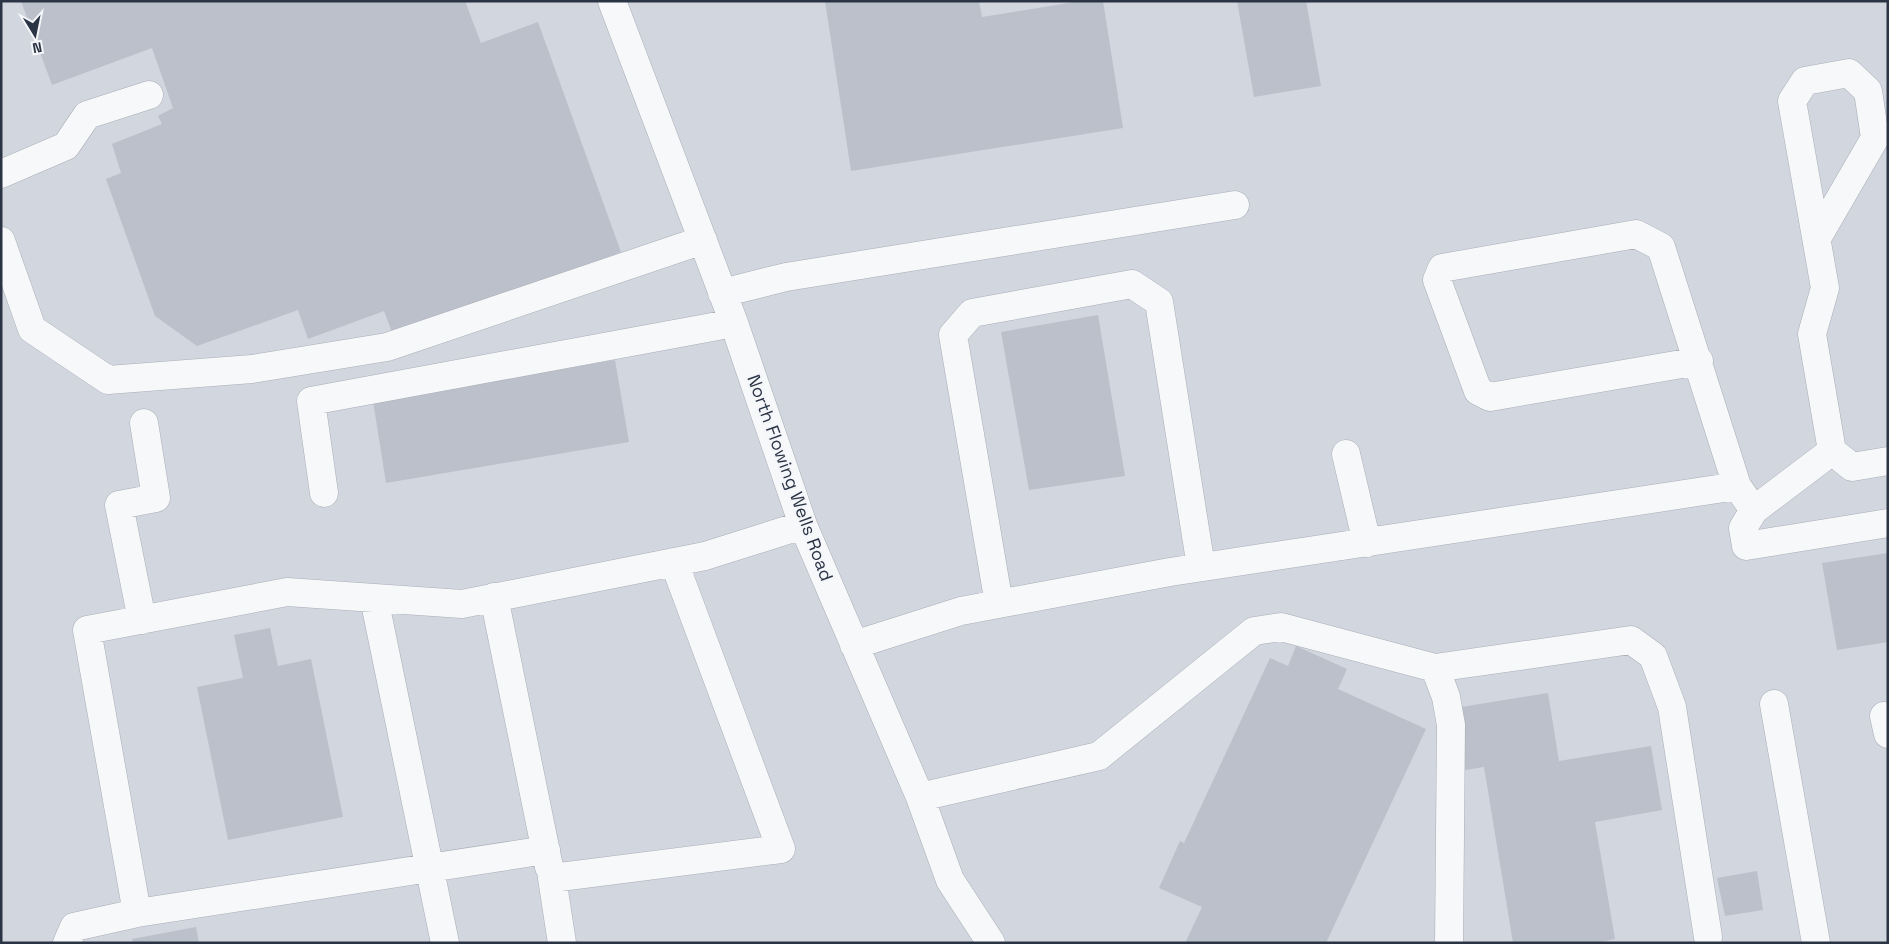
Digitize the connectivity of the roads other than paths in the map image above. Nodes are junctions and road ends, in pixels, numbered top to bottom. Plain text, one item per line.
1 (612, 1) edge
2 (149, 95) dead end
3 (1, 174) edge
4 (1235, 205) dead end
5 (1816, 238) junction
6 (703, 240) junction
7 (1, 241) edge
8 (722, 293) junction
9 (734, 323) junction
10 (1699, 361) junction
11 (144, 423) dead end
12 (1832, 451) junction
13 (1346, 454) dead end
14 (1888, 461) edge
15 (1737, 486) junction
16 (324, 493) dead end
17 (1754, 510) junction
18 (1888, 523) edge
19 (803, 525) junction
20 (1367, 543) junction
21 (674, 562) junction
22 (1201, 567) junction
23 (374, 598) junction
24 (494, 598) junction
25 (1000, 604) junction
26 (142, 620) junction
27 (854, 645) junction
28 (1436, 668) junction
29 (1774, 704) dead end
30 (920, 797) junction
31 (546, 850) junction
32 (430, 868) junction
33 (552, 878) junction
34 (137, 913) junction
35 (1708, 937) dead end
36 (67, 943) edge
37 (445, 943) edge
38 (562, 943) edge
39 (991, 943) edge
40 (1449, 943) edge
41 (1816, 943) edge

1 - 6 street, North Flowing Wells Road
2 - 3 street
4 - 8 street
5 - 5 street
5 - 12 street
6 - 7 street
6 - 8 street, North Flowing Wells Road
8 - 9 street, North Flowing Wells Road
9 - 16 street
9 - 19 street, North Flowing Wells Road
10 - 10 street
10 - 15 street
11 - 26 street
12 - 14 street
12 - 17 street
13 - 20 street
15 - 17 street
15 - 20 street
17 - 18 street
19 - 21 street
19 - 27 street, North Flowing Wells Road
20 - 22 street
21 - 24 street
21 - 33 street
22 - 25 street
22 - 25 street
23 - 24 street
23 - 26 street
23 - 32 street
24 - 31 street
25 - 27 street
26 - 34 street
27 - 30 street, North Flowing Wells Road
28 - 30 street
28 - 35 street
28 - 40 street
29 - 41 street
30 - 39 street, North Flowing Wells Road
31 - 32 street
31 - 33 street
32 - 34 street
32 - 37 street
33 - 38 street
34 - 36 street

